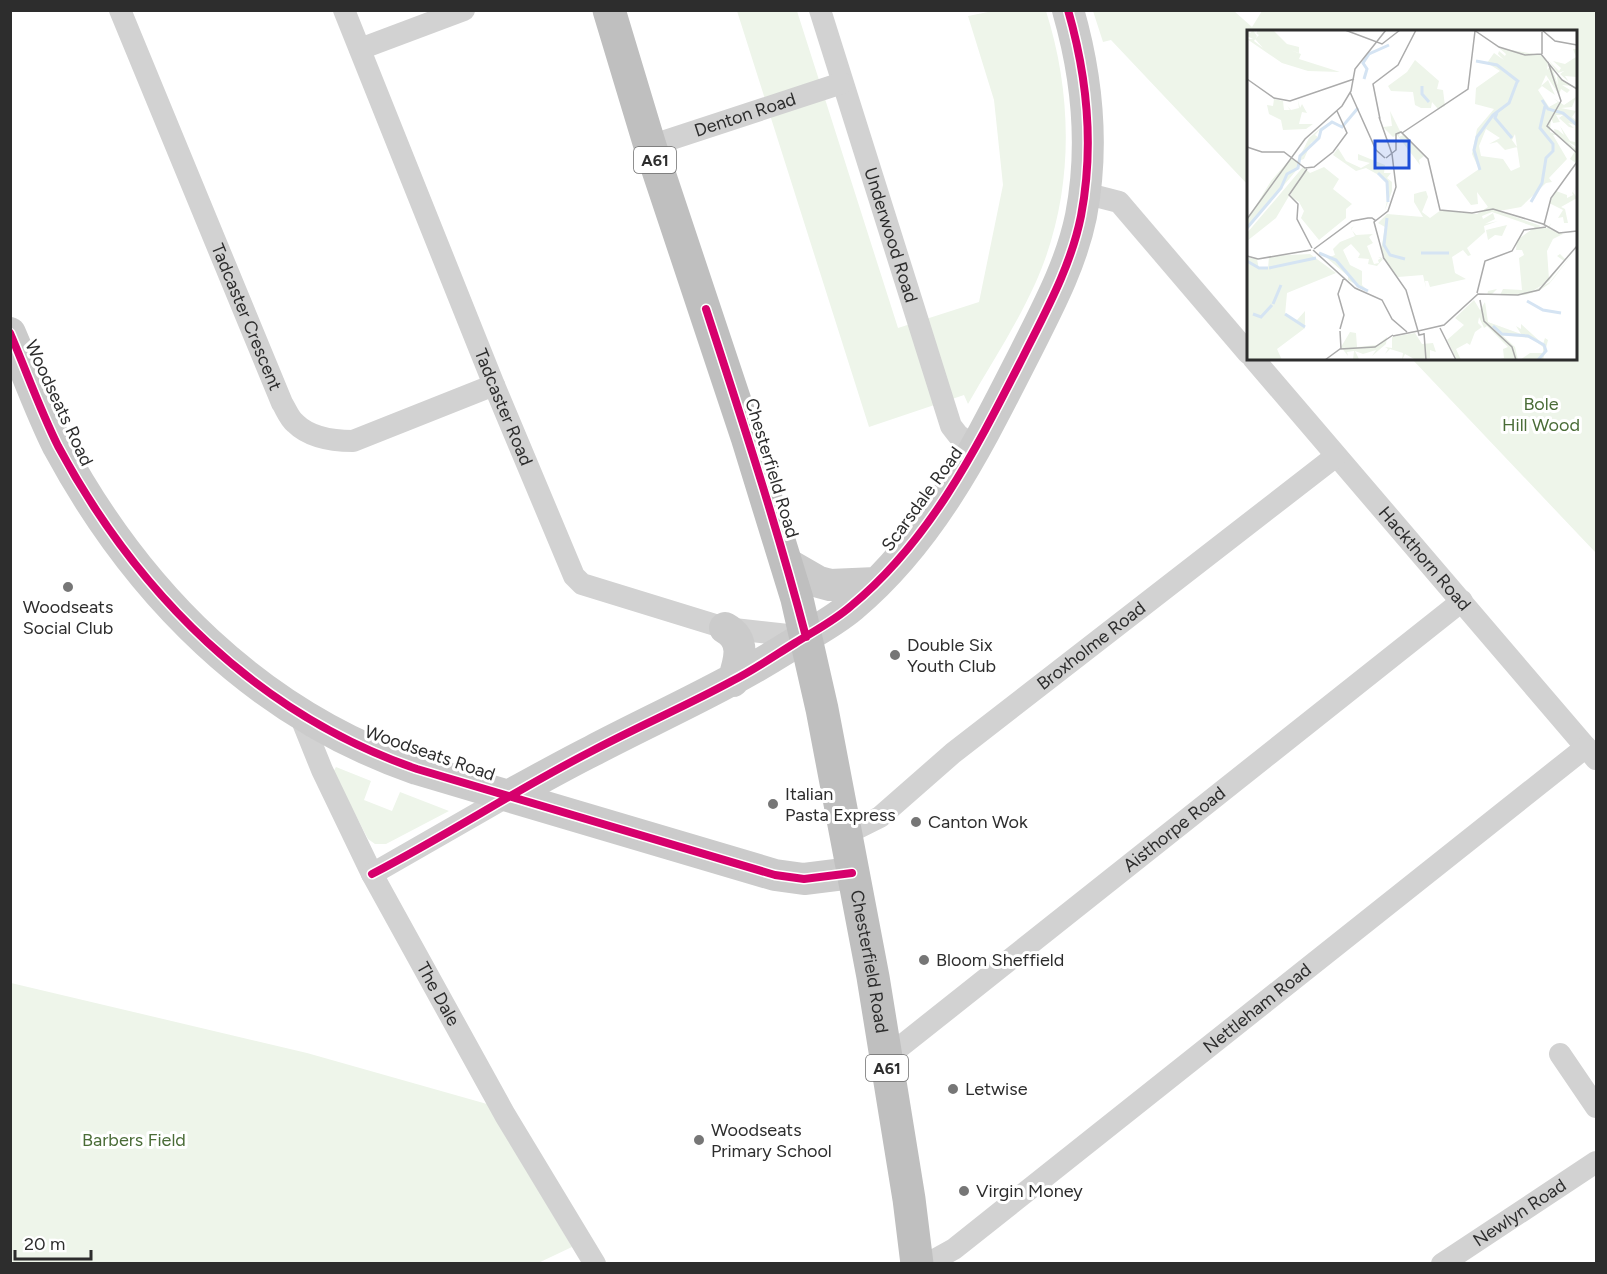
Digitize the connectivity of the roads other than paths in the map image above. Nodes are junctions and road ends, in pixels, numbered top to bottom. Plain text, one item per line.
1 (120, 10) edge
2 (344, 10) edge
3 (464, 10) edge
4 (609, 10) edge
5 (820, 10) edge
6 (1068, 10) edge
7 (360, 50) junction
8 (842, 82) junction
9 (650, 146) junction
10 (1084, 193) junction
11 (10, 333) edge
12 (1247, 352) edge
13 (1255, 360) edge
14 (494, 384) junction
15 (977, 448) junction
16 (1336, 456) junction
17 (786, 563) junction
18 (876, 583) junction
19 (1462, 601) junction
20 (725, 628) junction
21 (806, 637) junction
22 (733, 681) junction
23 (299, 713) junction
24 (1591, 753) edge
25 (508, 796) junction
26 (846, 834) junction
27 (852, 873) junction
28 (372, 874) junction
29 (1560, 1054) dead end
30 (886, 1058) junction
31 (1596, 1107) edge
32 (1596, 1162) edge
33 (595, 1263) edge
34 (917, 1263) edge
35 (927, 1263) edge
36 (1442, 1263) edge

1 - 14 street, Tadcaster Crescent
2 - 7 street, Tadcaster Road
3 - 7 street
4 - 9 highway, Chesterfield Road / A61
5 - 8 street, Underwood Road
6 - 10 street, Scarsdale Road
7 - 14 street, Tadcaster Road
8 - 9 street, Denton Road
8 - 15 street, Underwood Road
9 - 17 highway, Chesterfield Road / A61
10 - 12 street
10 - 15 street, Scarsdale Road
11 - 23 street, Woodseats Road
13 - 16 street, Hackthorn Road
14 - 20 street, Tadcaster Road
15 - 18 street, Scarsdale Road
16 - 19 street, Hackthorn Road
16 - 26 street, Broxholme Road
17 - 18 street
17 - 21 highway, Chesterfield Road / A61
18 - 21 street, Scarsdale Road
19 - 24 street, Hackthorn Road
19 - 30 street, Aisthorpe Road
20 - 21 street, Tadcaster Road
20 - 22 street
21 - 22 street, Scarsdale Road
21 - 26 highway, Chesterfield Road / A61
22 - 25 street, Scarsdale Road
23 - 25 street, Woodseats Road
23 - 28 street, The Dale
24 - 35 street, Nettleham Road
25 - 27 street, Woodseats Road
25 - 28 street, Scarsdale Road
26 - 27 highway, Chesterfield Road / A61
27 - 30 highway, Chesterfield Road / A61
28 - 33 street, The Dale
29 - 31 street
30 - 34 highway, Chesterfield Road / A61
32 - 36 street, Newlyn Road

